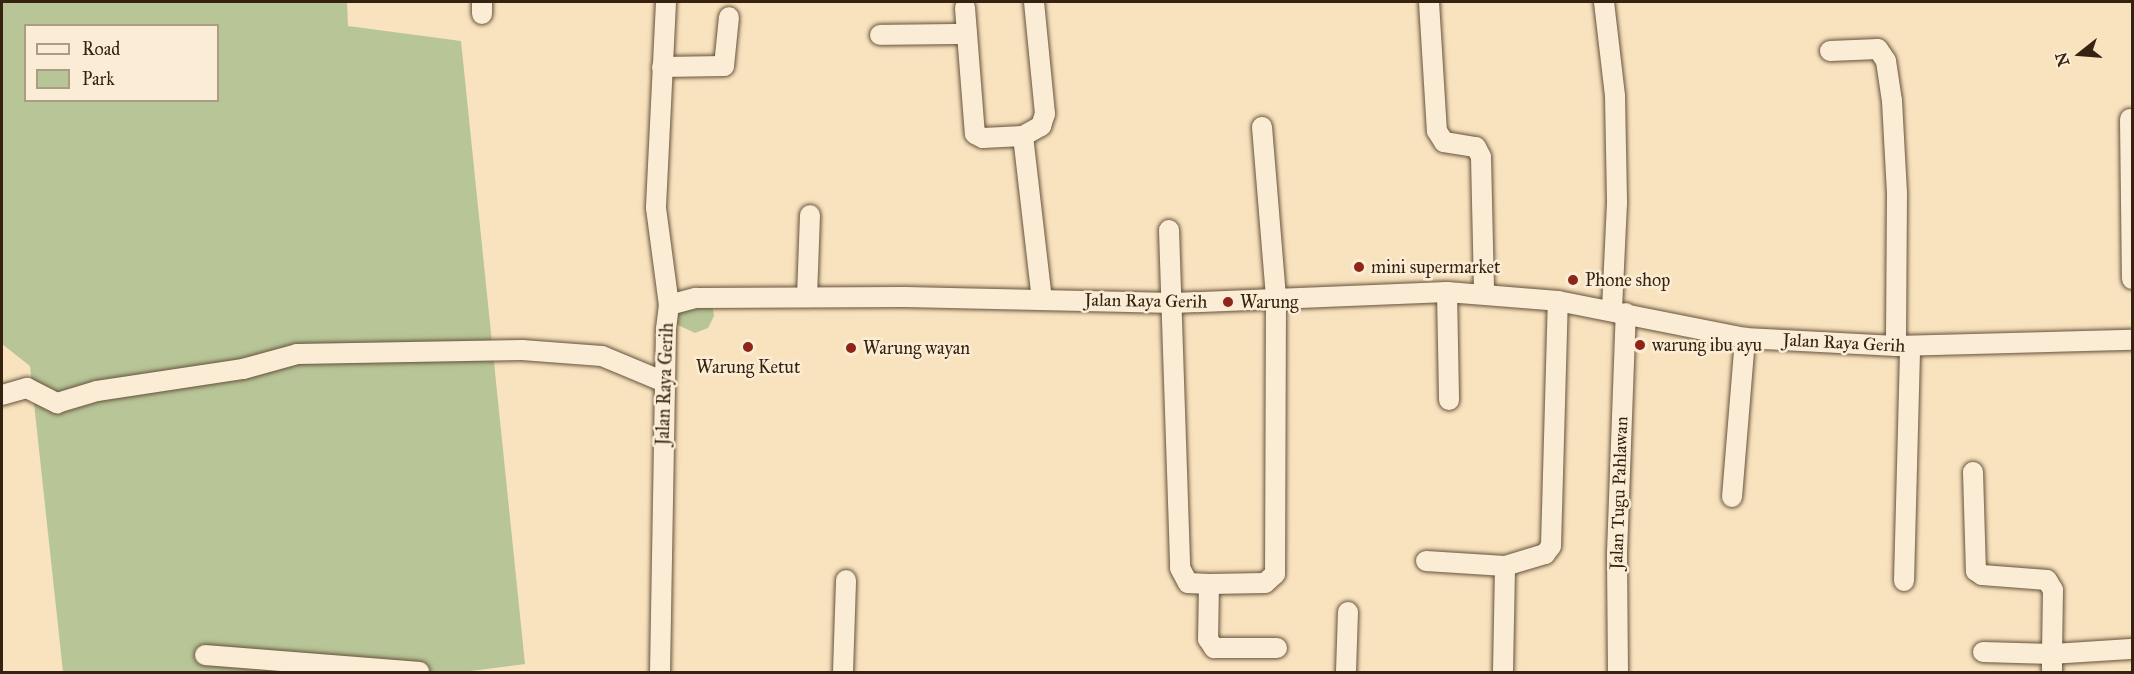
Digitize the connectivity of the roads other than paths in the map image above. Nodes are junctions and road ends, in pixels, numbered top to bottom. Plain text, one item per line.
1 (666, 2) edge
2 (1034, 2) edge
3 (1429, 2) edge
4 (1604, 2) edge
5 (964, 4) edge
6 (729, 17) dead end
7 (967, 34) junction
8 (880, 35) dead end
9 (1830, 51) dead end
10 (662, 68) junction
11 (2130, 119) dead end
12 (1262, 127) dead end
13 (1023, 136) junction
14 (810, 215) dead end
15 (1169, 230) dead end
16 (2133, 279) edge
17 (1447, 291) junction
18 (1484, 294) junction
19 (807, 297) junction
20 (1042, 299) junction
21 (1276, 299) junction
22 (1558, 301) junction
23 (1174, 303) junction
24 (669, 305) junction
25 (1619, 311) junction
26 (1745, 338) junction
27 (2133, 340) edge
28 (1903, 346) junction
29 (662, 381) junction
30 (2, 395) edge
31 (1449, 400) dead end
32 (1973, 472) dead end
33 (1732, 497) dead end
34 (1425, 561) dead end
35 (1505, 566) junction
36 (846, 580) dead end
37 (1904, 581) dead end
38 (1209, 584) junction
39 (1348, 612) dead end
40 (1277, 648) dead end
41 (2133, 649) edge
42 (1983, 652) dead end
43 (205, 655) dead end
44 (2052, 663) edge
45 (419, 672) edge
46 (660, 672) edge
47 (843, 672) edge
48 (1346, 672) edge
49 (1503, 672) edge
50 (1618, 672) edge

1 - 10 street
2 - 13 street
3 - 18 street
4 - 25 street, Jalan Tugu Pahlawan
5 - 7 street
6 - 10 street
7 - 8 street
7 - 13 street
9 - 28 street
10 - 24 street
11 - 16 street
12 - 21 street
13 - 20 street
14 - 19 street
15 - 23 street
17 - 18 street, Jalan Raya Gerih
17 - 21 street, Jalan Raya Gerih
17 - 31 street
18 - 22 street, Jalan Raya Gerih
19 - 20 street, Jalan Raya Gerih
19 - 24 street, Jalan Raya Gerih
20 - 23 street, Jalan Raya Gerih
21 - 23 street, Jalan Raya Gerih
21 - 38 street
22 - 25 street, Jalan Raya Gerih
22 - 35 street
23 - 38 street
24 - 29 street, Jalan Raya Gerih
25 - 26 street, Jalan Raya Gerih
25 - 50 street, Jalan Tugu Pahlawan
26 - 28 street, Jalan Raya Gerih
26 - 33 street
27 - 28 street, Jalan Raya Gerih
28 - 37 street
29 - 30 street
29 - 46 street, Jalan Raya Gerih
32 - 44 street
34 - 35 street
35 - 49 street
36 - 47 street
38 - 40 street
39 - 48 street
41 - 44 street
42 - 44 street
43 - 45 street

